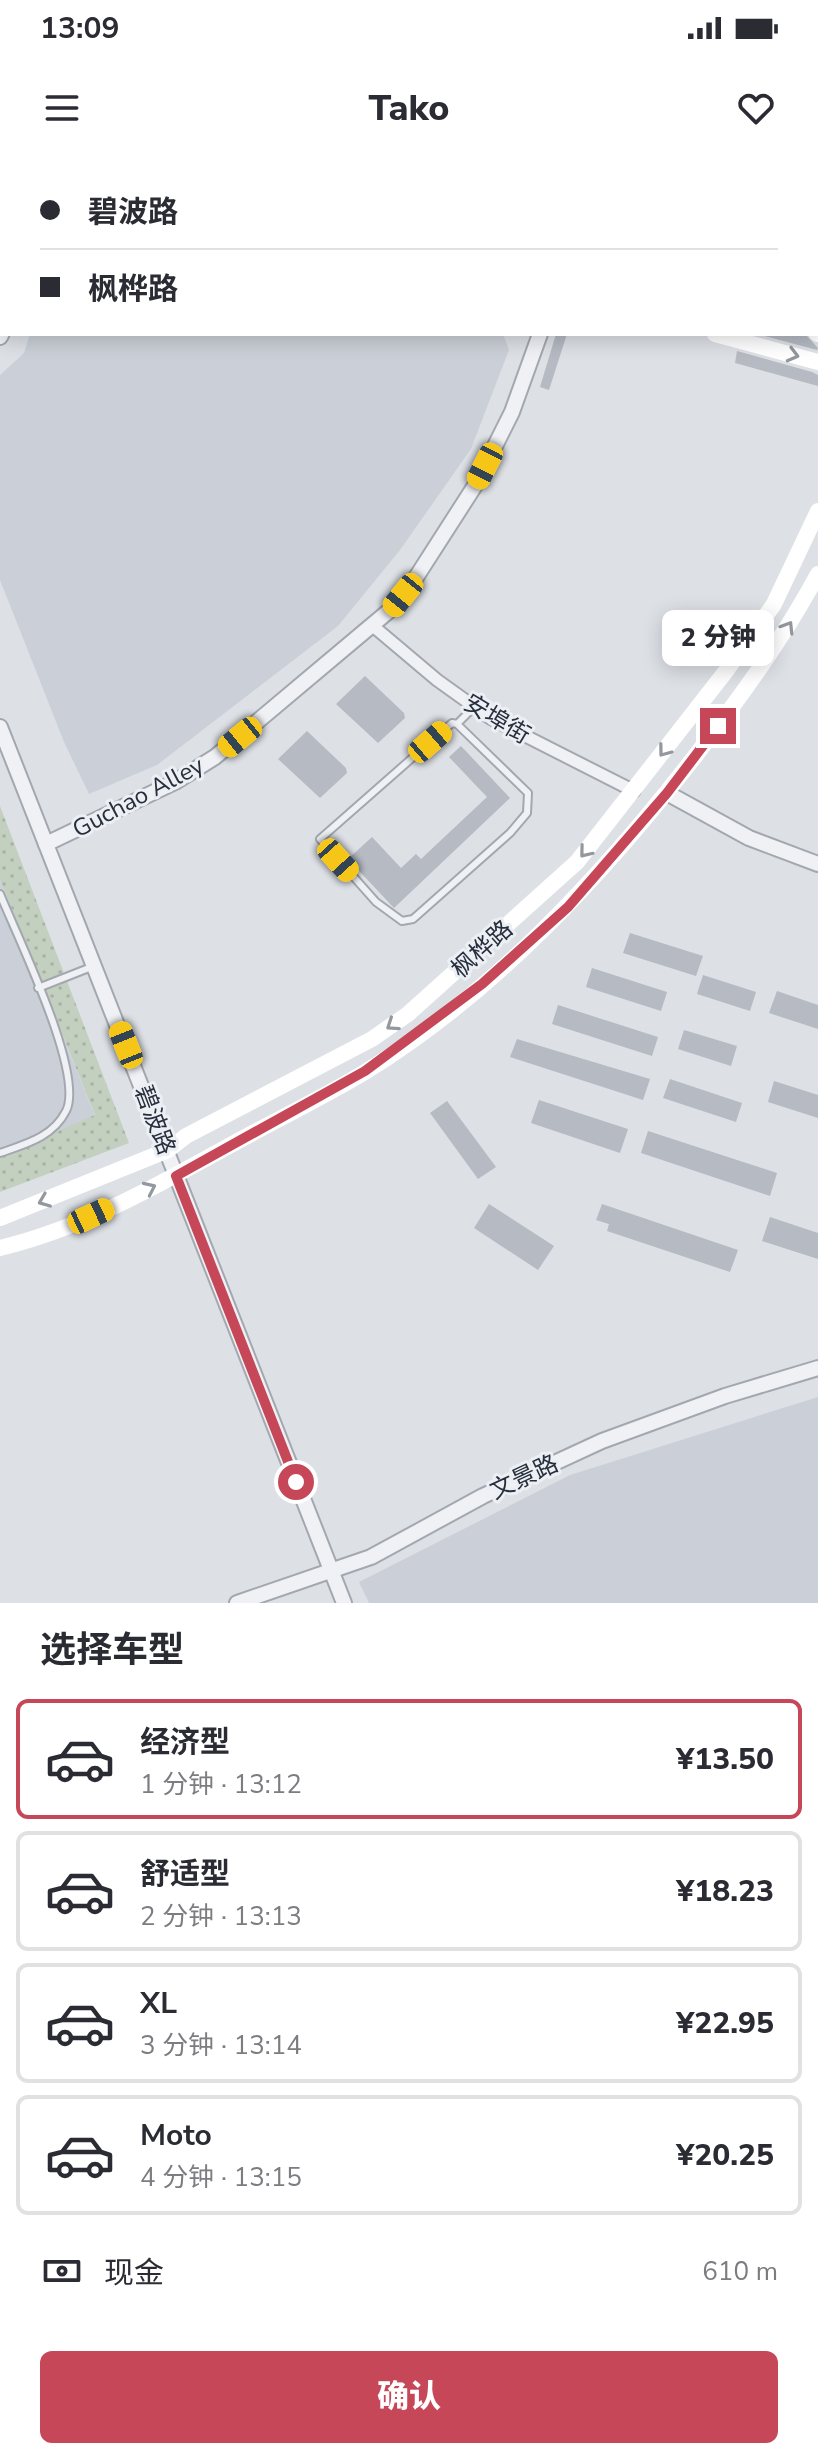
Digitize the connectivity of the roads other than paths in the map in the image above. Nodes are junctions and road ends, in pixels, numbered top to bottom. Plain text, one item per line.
1 (539, 336) edge
2 (722, 336) edge
3 (818, 362) edge
4 (818, 511) edge
5 (818, 574) edge
6 (373, 626) junction
7 (474, 707) junction
8 (457, 724) junction
9 (0, 727) edge
10 (634, 791) junction
11 (667, 793) junction
12 (46, 844) junction
13 (818, 864) edge
14 (0, 894) edge
15 (95, 966) junction
16 (38, 988) junction
17 (168, 1150) junction
18 (0, 1153) edge
19 (176, 1176) junction
20 (0, 1218) edge
21 (0, 1248) edge
22 (818, 1368) edge
23 (331, 1571) junction
24 (237, 1603) edge
25 (344, 1603) edge

1 - 6 street, Guchao Alley
2 -> 3 main road
4 -> 10 main road, 枫桦路
11 -> 5 main road, 枫桦路
6 - 7 street, 安埠街
6 - 12 street, Guchao Alley
7 - 8 lane
7 - 10 street, 安埠街
8 - 8 lane
9 - 12 street, 碧波路
10 -> 17 main road, 枫桦路
11 - 13 street
11 - 19 main road, 枫桦路
12 - 15 street, 碧波路
14 - 16 lane
15 - 16 lane
15 - 17 street, 碧波路
16 - 18 lane
17 - 19 street, 碧波路
17 -> 20 main road, 枫桦路
21 -> 19 main road, 枫桦路
19 - 23 street, 碧波路
22 - 23 street, 文景路
23 - 24 street, 文景路
23 - 25 street, 碧波路

